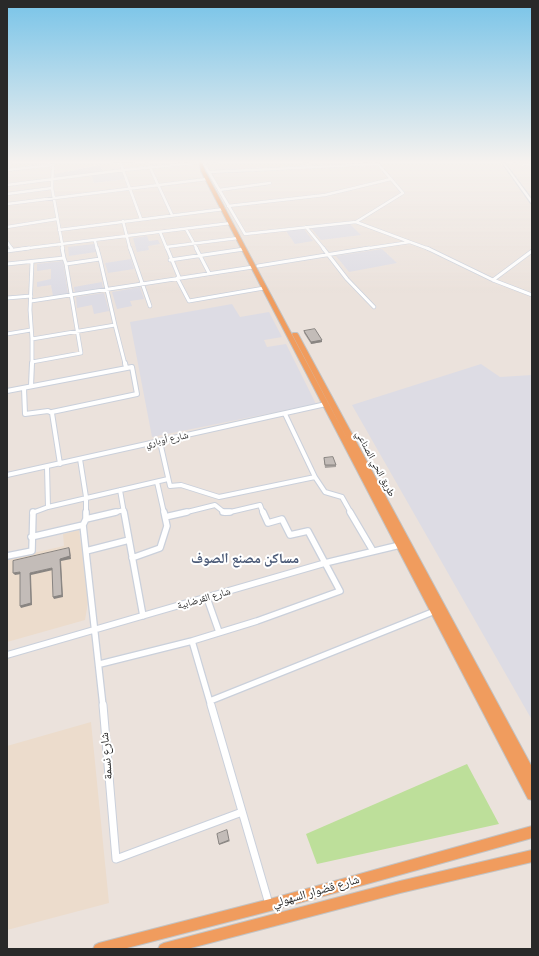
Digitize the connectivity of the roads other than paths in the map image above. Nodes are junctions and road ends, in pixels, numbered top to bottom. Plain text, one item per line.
1 (56, 206) edge
2 (137, 206) edge
3 (168, 206) edge
4 (226, 206) edge
5 (237, 206) edge
6 (383, 206) edge
7 (226, 207) junction
8 (172, 215) junction
9 (58, 219) junction
10 (142, 219) junction
11 (123, 221) junction
12 (356, 222) junction
13 (231, 223) junction
14 (7, 227) edge
15 (306, 227) junction
16 (186, 229) junction
17 (59, 230) junction
18 (160, 232) junction
19 (243, 236) junction
20 (127, 237) junction
21 (95, 241) junction
22 (7, 242) edge
23 (410, 242) junction
24 (61, 244) junction
25 (194, 244) junction
26 (166, 247) junction
27 (244, 249) junction
28 (7, 250) edge
29 (12, 250) junction
30 (532, 251) edge
31 (200, 255) junction
32 (328, 256) junction
33 (64, 258) junction
34 (100, 259) junction
35 (170, 260) junction
36 (32, 262) junction
37 (7, 264) edge
38 (66, 264) junction
39 (256, 267) junction
40 (209, 273) junction
41 (178, 278) junction
42 (493, 280) junction
43 (143, 284) junction
44 (264, 288) junction
45 (106, 289) junction
46 (70, 295) junction
47 (532, 295) edge
48 (31, 296) junction
49 (7, 298) edge
50 (31, 301) junction
51 (150, 306) dead end
52 (374, 307) dead end
53 (115, 325) junction
54 (31, 330) junction
55 (77, 332) junction
56 (7, 334) edge
57 (32, 338) junction
58 (32, 362) junction
59 (126, 368) junction
60 (31, 386) junction
61 (24, 388) junction
62 (7, 391) edge
63 (326, 404) junction
64 (52, 412) junction
65 (285, 414) junction
66 (160, 442) junction
67 (80, 459) junction
68 (60, 464) junction
69 (47, 467) junction
70 (7, 475) edge
71 (315, 477) junction
72 (168, 479) junction
73 (157, 482) junction
74 (120, 490) junction
75 (86, 497) junction
76 (219, 497) junction
77 (216, 505) junction
78 (48, 507) junction
79 (124, 510) junction
80 (165, 518) junction
81 (85, 522) junction
82 (31, 536) junction
83 (129, 540) junction
84 (400, 545) junction
85 (86, 551) junction
86 (373, 551) junction
87 (7, 556) edge
88 (132, 558) junction
89 (326, 563) junction
90 (207, 598) junction
91 (435, 610) junction
92 (143, 616) junction
93 (96, 628) junction
94 (219, 632) junction
95 (192, 641) junction
96 (7, 655) edge
97 (100, 664) junction
98 (210, 701) junction
99 (532, 777) edge
100 (532, 795) edge
101 (242, 812) junction
102 (532, 832) edge
103 (532, 856) edge
104 (270, 905) junction
105 (99, 949) edge
106 (164, 949) edge

1 - 9 street
2 - 10 street
3 - 8 street
4 - 19 highway, طريق الحي الصناعي
5 - 7 street
6 - 12 street
7 - 8 street
7 - 13 highway
7 - 19 street
8 - 10 street
9 - 14 street
9 - 17 street
10 - 11 street
11 - 17 street
11 - 20 street
12 - 15 street
12 - 23 street
13 - 16 street
13 - 19 highway
15 - 19 street
15 - 32 street
16 - 18 street
16 - 25 street
17 - 24 street
18 - 20 street
18 - 26 street
19 - 25 street
19 - 27 highway
19 - 39 highway, طريق الحي الصناعي
20 - 21 street
20 - 43 street
21 - 24 street
21 - 34 street
22 - 29 street
23 - 32 street
23 - 42 street
24 - 29 street
24 - 33 street
25 - 26 street
25 - 31 street
26 - 35 street
27 - 31 street
27 - 39 highway
28 - 29 street
30 - 42 street
31 - 35 street
31 - 40 street
32 - 39 street
32 - 52 street
33 - 36 street
33 - 38 street
34 - 38 street
34 - 45 street
35 - 41 street
36 - 37 street
36 - 48 street
38 - 46 street
39 - 40 street
39 - 44 highway
39 - 99 highway, طريق الحي الصناعي
40 - 41 street
41 - 43 street
41 - 44 street
42 - 47 street
43 - 45 street
43 - 51 street
44 - 63 highway
45 - 46 street
45 - 53 street
46 - 50 street
46 - 55 street
48 - 49 street
48 - 50 street
50 - 54 street
53 - 55 street
53 - 59 street
54 - 56 street
54 - 57 street
55 - 57 street
55 - 58 street
57 - 58 street
58 - 60 street
59 - 60 street
59 - 64 street
60 - 61 street
61 - 62 street
61 - 64 street
63 - 65 street, شارع أوباري
63 - 84 highway
64 - 68 street
65 - 66 street, شارع أوباري
65 - 71 street
66 - 67 street, شارع أوباري
66 - 72 street
67 - 68 street, شارع أوباري
67 - 75 street, شارع نسمة
68 - 69 street, شارع أوباري
69 - 70 street, شارع أوباري
69 - 78 street
71 - 76 street
71 - 86 street
72 - 73 street
72 - 76 street
73 - 74 street
73 - 80 street
74 - 75 street
74 - 79 street
75 - 78 street
75 - 81 street, شارع نسمة
76 - 77 street
77 - 80 street
77 - 89 street
78 - 82 street
79 - 81 street
79 - 83 street
80 - 88 street
81 - 82 street
81 - 85 street, شارع نسمة
82 - 87 street
83 - 85 street
83 - 88 street
84 - 86 street, شارع القرضابية
84 - 91 highway
85 - 93 street, شارع نسمة
86 - 89 street, شارع القرضابية
88 - 92 street
89 - 90 street, شارع القرضابية
89 - 94 street
90 - 92 street, شارع القرضابية
90 - 94 street
91 - 98 street
91 - 100 highway
92 - 93 street, شارع القرضابية
93 - 96 street, شارع القرضابية
93 - 97 street, شارع نسمة
94 - 95 street
95 - 97 street
95 - 98 street
97 - 101 street, شارع نسمة
98 - 101 street
101 - 104 street
102 - 104 highway, شارع قضوار السهولي
103 - 106 highway
104 - 105 highway, شارع قضوار السهولي

